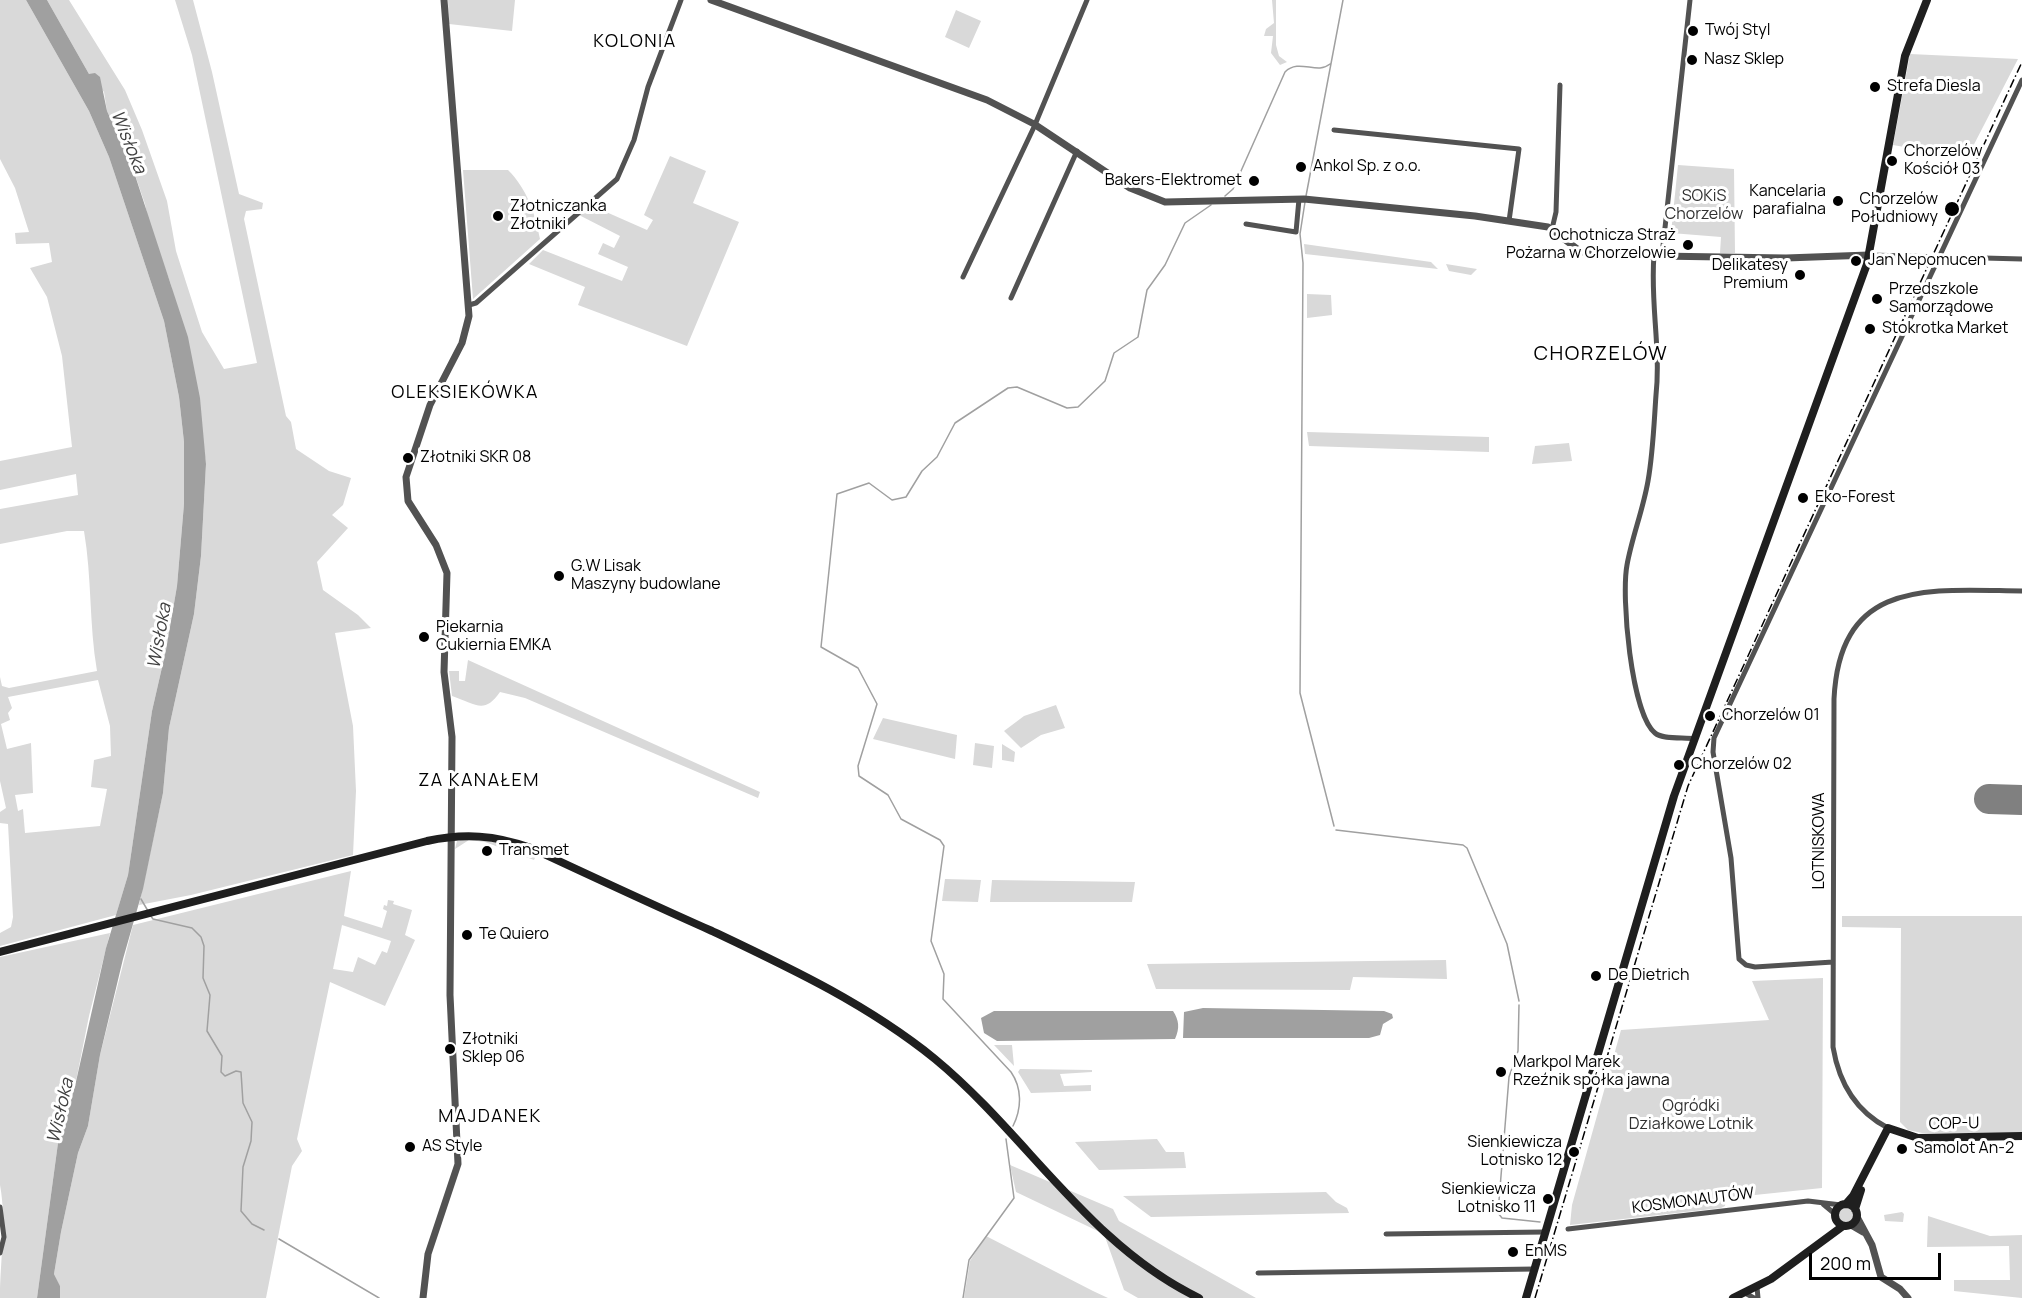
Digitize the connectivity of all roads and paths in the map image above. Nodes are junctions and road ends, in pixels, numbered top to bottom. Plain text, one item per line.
1 (444, 0) edge
2 (681, 0) edge
3 (711, 0) edge
4 (1087, 0) edge
5 (1690, 0) edge
6 (1927, 0) edge
7 (2022, 80) edge
8 (1560, 85) dead end
9 (1034, 124) junction
10 (1334, 130) dead end
11 (1077, 151) junction
12 (1299, 199) junction
13 (1509, 220) junction
14 (1246, 224) dead end
15 (1552, 229) junction
16 (1654, 255) junction
17 (1662, 255) junction
18 (1869, 255) junction
19 (1939, 256) junction
20 (2022, 259) edge
21 (963, 277) dead end
22 (1011, 298) dead end
23 (469, 305) junction
24 (2022, 591) edge
25 (1695, 739) junction
26 (452, 836) junction
27 (4, 952) edge
28 (1833, 962) junction
29 (1890, 1129) junction
30 (2022, 1137) edge
31 (1822, 1203) junction
32 (1843, 1205) junction
33 (0, 1207) edge
34 (1856, 1213) junction
35 (1835, 1217) junction
36 (1847, 1226) junction
37 (1568, 1229) dead end
38 (1545, 1232) junction
39 (1865, 1233) junction
40 (1386, 1234) dead end
41 (1827, 1235) junction
42 (0, 1253) edge
43 (1534, 1269) junction
44 (1258, 1273) dead end
45 (1757, 1287) junction
46 (1745, 1293) junction
47 (423, 1298) edge
48 (1199, 1298) edge
49 (1526, 1298) edge
50 (1733, 1298) edge
51 (1756, 1298) edge
52 (1908, 1298) edge

1 - 23 street
2 - 23 street
3 - 9 street
4 - 9 street
5 - 17 street
6 - 18 main road
7 - 19 street
8 - 15 street
9 - 11 street
9 - 21 street
10 - 13 street
11 - 12 street
11 - 22 street
12 - 13 street
12 - 14 street
13 - 15 street
15 - 16 street
16 - 17 street
16 - 25 street
17 - 18 street
18 - 19 street
18 - 25 main road
19 - 20 street
19 - 28 street
23 - 26 street
24 - 28 street, LOTNISKOWA
25 - 38 main road
26 - 27 main road
26 - 47 street
26 - 48 main road
28 - 29 street, LOTNISKOWA
29 - 30 main road, COP-U
29 - 32 main road
29 - 34 main road
31 - 32 street, KOSMONAUTÓW
31 - 35 street
31 - 37 street, KOSMONAUTÓW
32 - 34 main road
32 - 35 main road
33 - 42 street
34 - 36 main road
34 - 39 street
35 - 36 main road
35 - 41 main road
36 - 39 street
36 - 41 main road
38 - 40 street
38 - 43 main road
39 - 52 street
41 - 45 main road
43 - 44 street
43 - 49 main road
45 - 46 main road
45 - 51 street
46 - 50 main road
46 - 51 street

